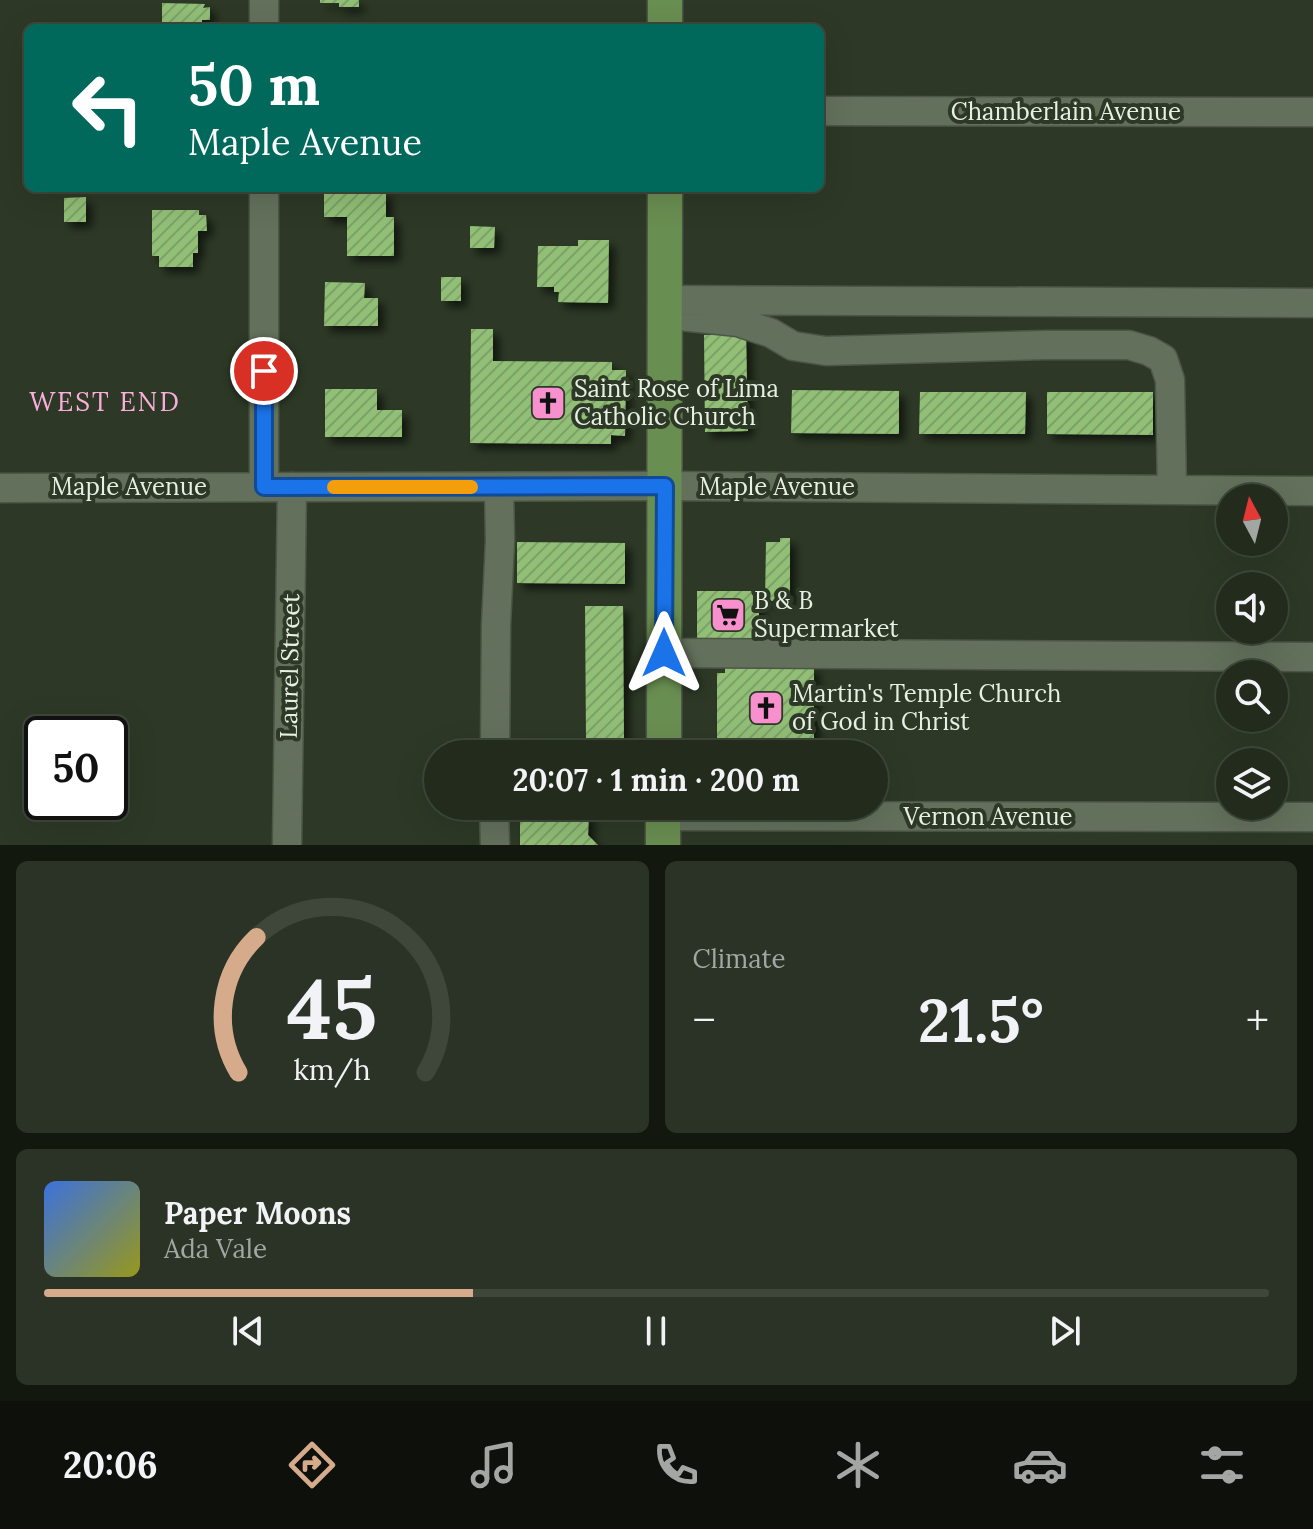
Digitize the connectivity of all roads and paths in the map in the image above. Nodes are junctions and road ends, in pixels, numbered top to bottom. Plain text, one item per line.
1 (264, 0) edge
2 (665, 0) edge
3 (264, 24) edge
4 (665, 24) edge
5 (824, 111) edge
6 (1313, 112) edge
7 (264, 192) edge
8 (665, 192) edge
9 (1313, 303) edge
10 (665, 307) junction
11 (665, 486) junction
12 (264, 487) junction
13 (292, 487) junction
14 (499, 487) junction
15 (0, 488) edge
16 (1172, 490) junction
17 (1313, 491) edge
18 (664, 653) junction
19 (1313, 657) edge
20 (495, 740) edge
21 (672, 740) edge
22 (1313, 817) edge
23 (494, 820) edge
24 (663, 822) edge
25 (287, 845) edge
26 (495, 845) edge

1 - 3 street
2 - 4 main road
5 - 6 street, Chamberlain Avenue
7 - 12 street
8 - 10 main road
9 - 10 street
10 - 11 main road
10 - 16 street
11 - 14 street, Maple Avenue
11 - 16 street, Maple Avenue
11 - 18 main road
12 - 13 street, Maple Avenue
12 - 15 street, Maple Avenue
13 - 14 street, Maple Avenue
13 - 25 street, Laurel Street
14 - 20 street
16 - 17 street, Maple Avenue
18 - 19 street
18 - 21 main road
22 - 24 street, Vernon Avenue
23 - 26 street

